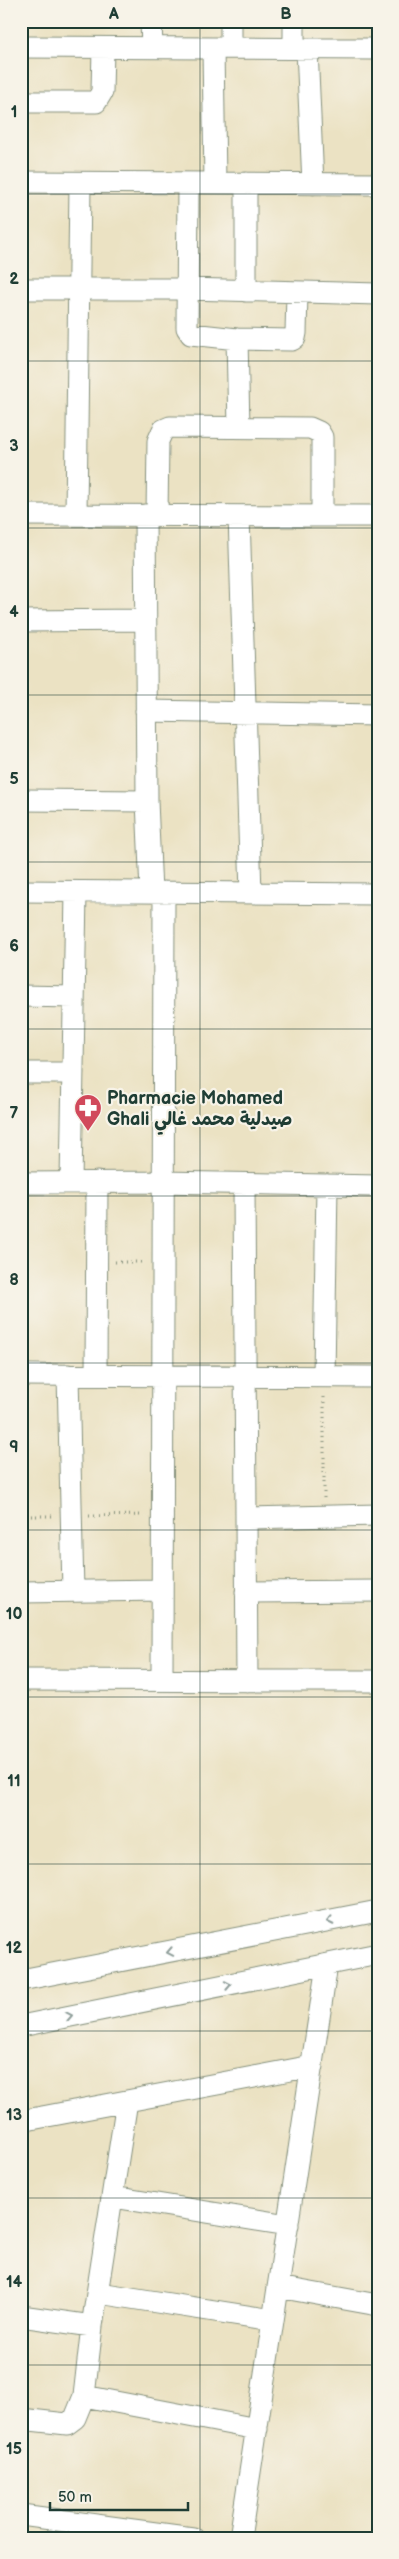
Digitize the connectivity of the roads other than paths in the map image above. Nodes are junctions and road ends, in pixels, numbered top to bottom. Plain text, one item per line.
1 (151, 21) edge
2 (231, 21) edge
3 (294, 21) edge
4 (21, 47) edge
5 (103, 48) junction
6 (152, 48) junction
7 (222, 48) junction
8 (300, 48) junction
9 (378, 49) edge
10 (21, 102) edge
11 (21, 182) edge
12 (80, 183) junction
13 (188, 183) junction
14 (215, 183) junction
15 (246, 183) junction
16 (314, 184) junction
17 (378, 184) edge
18 (78, 288) junction
19 (21, 289) edge
20 (187, 289) junction
21 (246, 291) junction
22 (297, 293) junction
23 (378, 294) edge
24 (238, 339) junction
25 (239, 428) junction
26 (21, 515) edge
27 (76, 515) junction
28 (151, 515) junction
29 (239, 516) junction
30 (322, 516) junction
31 (378, 516) edge
32 (145, 620) junction
33 (21, 621) edge
34 (146, 711) junction
35 (245, 714) junction
36 (378, 715) edge
37 (21, 800) edge
38 (147, 801) junction
39 (21, 891) edge
40 (76, 892) junction
41 (157, 892) junction
42 (251, 893) junction
43 (378, 894) edge
44 (21, 996) edge
45 (74, 996) junction
46 (21, 1073) edge
47 (73, 1073) junction
48 (21, 1182) edge
49 (71, 1182) junction
50 (97, 1182) junction
51 (161, 1182) junction
52 (244, 1184) junction
53 (327, 1185) junction
54 (378, 1186) edge
55 (21, 1375) edge
56 (68, 1375) junction
57 (96, 1375) junction
58 (162, 1375) junction
59 (245, 1376) junction
60 (324, 1376) junction
61 (378, 1376) edge
62 (378, 1515) edge
63 (246, 1518) junction
64 (162, 1590) junction
65 (378, 1590) edge
66 (21, 1592) edge
67 (73, 1592) junction
68 (246, 1592) junction
69 (21, 1680) edge
70 (162, 1680) junction
71 (246, 1681) junction
72 (378, 1681) edge
73 (378, 1911) edge
74 (378, 1954) edge
75 (327, 1965) junction
76 (21, 1980) edge
77 (21, 2026) edge
78 (312, 2066) junction
79 (127, 2101) junction
80 (21, 2121) edge
81 (113, 2197) junction
82 (288, 2225) junction
83 (278, 2287) junction
84 (99, 2293) junction
85 (378, 2306) edge
86 (21, 2316) edge
87 (273, 2320) junction
88 (92, 2326) junction
89 (84, 2396) junction
90 (21, 2419) edge
91 (256, 2429) junction
92 (21, 2515) edge
93 (193, 2538) edge
94 (240, 2538) edge

1 - 6 street
2 - 7 street
3 - 8 street
4 - 5 street
5 - 6 street
5 - 10 street
6 - 7 street
7 - 8 street
7 - 14 street
8 - 9 street
8 - 16 street
11 - 12 street
12 - 13 street
12 - 18 street
13 - 14 street
13 - 20 street
14 - 15 street
15 - 16 street
15 - 21 street
16 - 17 street
18 - 19 street
18 - 20 street
18 - 27 street
20 - 21 street
20 - 24 street
21 - 22 street
22 - 23 street
22 - 24 street
24 - 25 street
25 - 28 street
25 - 30 street
26 - 27 street
27 - 28 street
28 - 29 street
28 - 32 street
29 - 30 street
29 - 35 street
30 - 31 street
32 - 33 street
32 - 34 street
34 - 35 street
34 - 38 street
35 - 36 street
35 - 42 street
37 - 38 street
38 - 41 street
39 - 40 street
40 - 41 street
40 - 45 street
41 - 42 street
41 - 51 street
42 - 43 street
44 - 45 street
45 - 47 street
46 - 47 street
47 - 49 street
48 - 49 street
49 - 50 street
50 - 51 street
50 - 57 street
51 - 52 street
51 - 58 street
52 - 53 street
52 - 59 street
53 - 54 street
53 - 60 street
55 - 56 street
56 - 57 street
56 - 67 street
57 - 58 street
58 - 59 street
58 - 64 street
59 - 60 street
59 - 63 street
60 - 61 street
62 - 63 street
63 - 68 street
64 - 67 street
64 - 70 street
65 - 68 street
66 - 67 street
68 - 71 street
69 - 70 street
70 - 71 street
71 - 72 street
73 -> 76 street
74 - 75 street
77 -> 75 street
75 - 78 street
78 - 79 street
78 - 82 street
79 - 80 street
79 - 81 street
81 - 82 street
81 - 84 street
82 - 83 street
83 - 85 street
83 - 87 street
84 - 87 street
84 - 88 street
86 - 88 street
87 - 91 street
88 - 89 street
89 - 90 street
89 - 91 street
91 - 94 street
92 - 93 street

